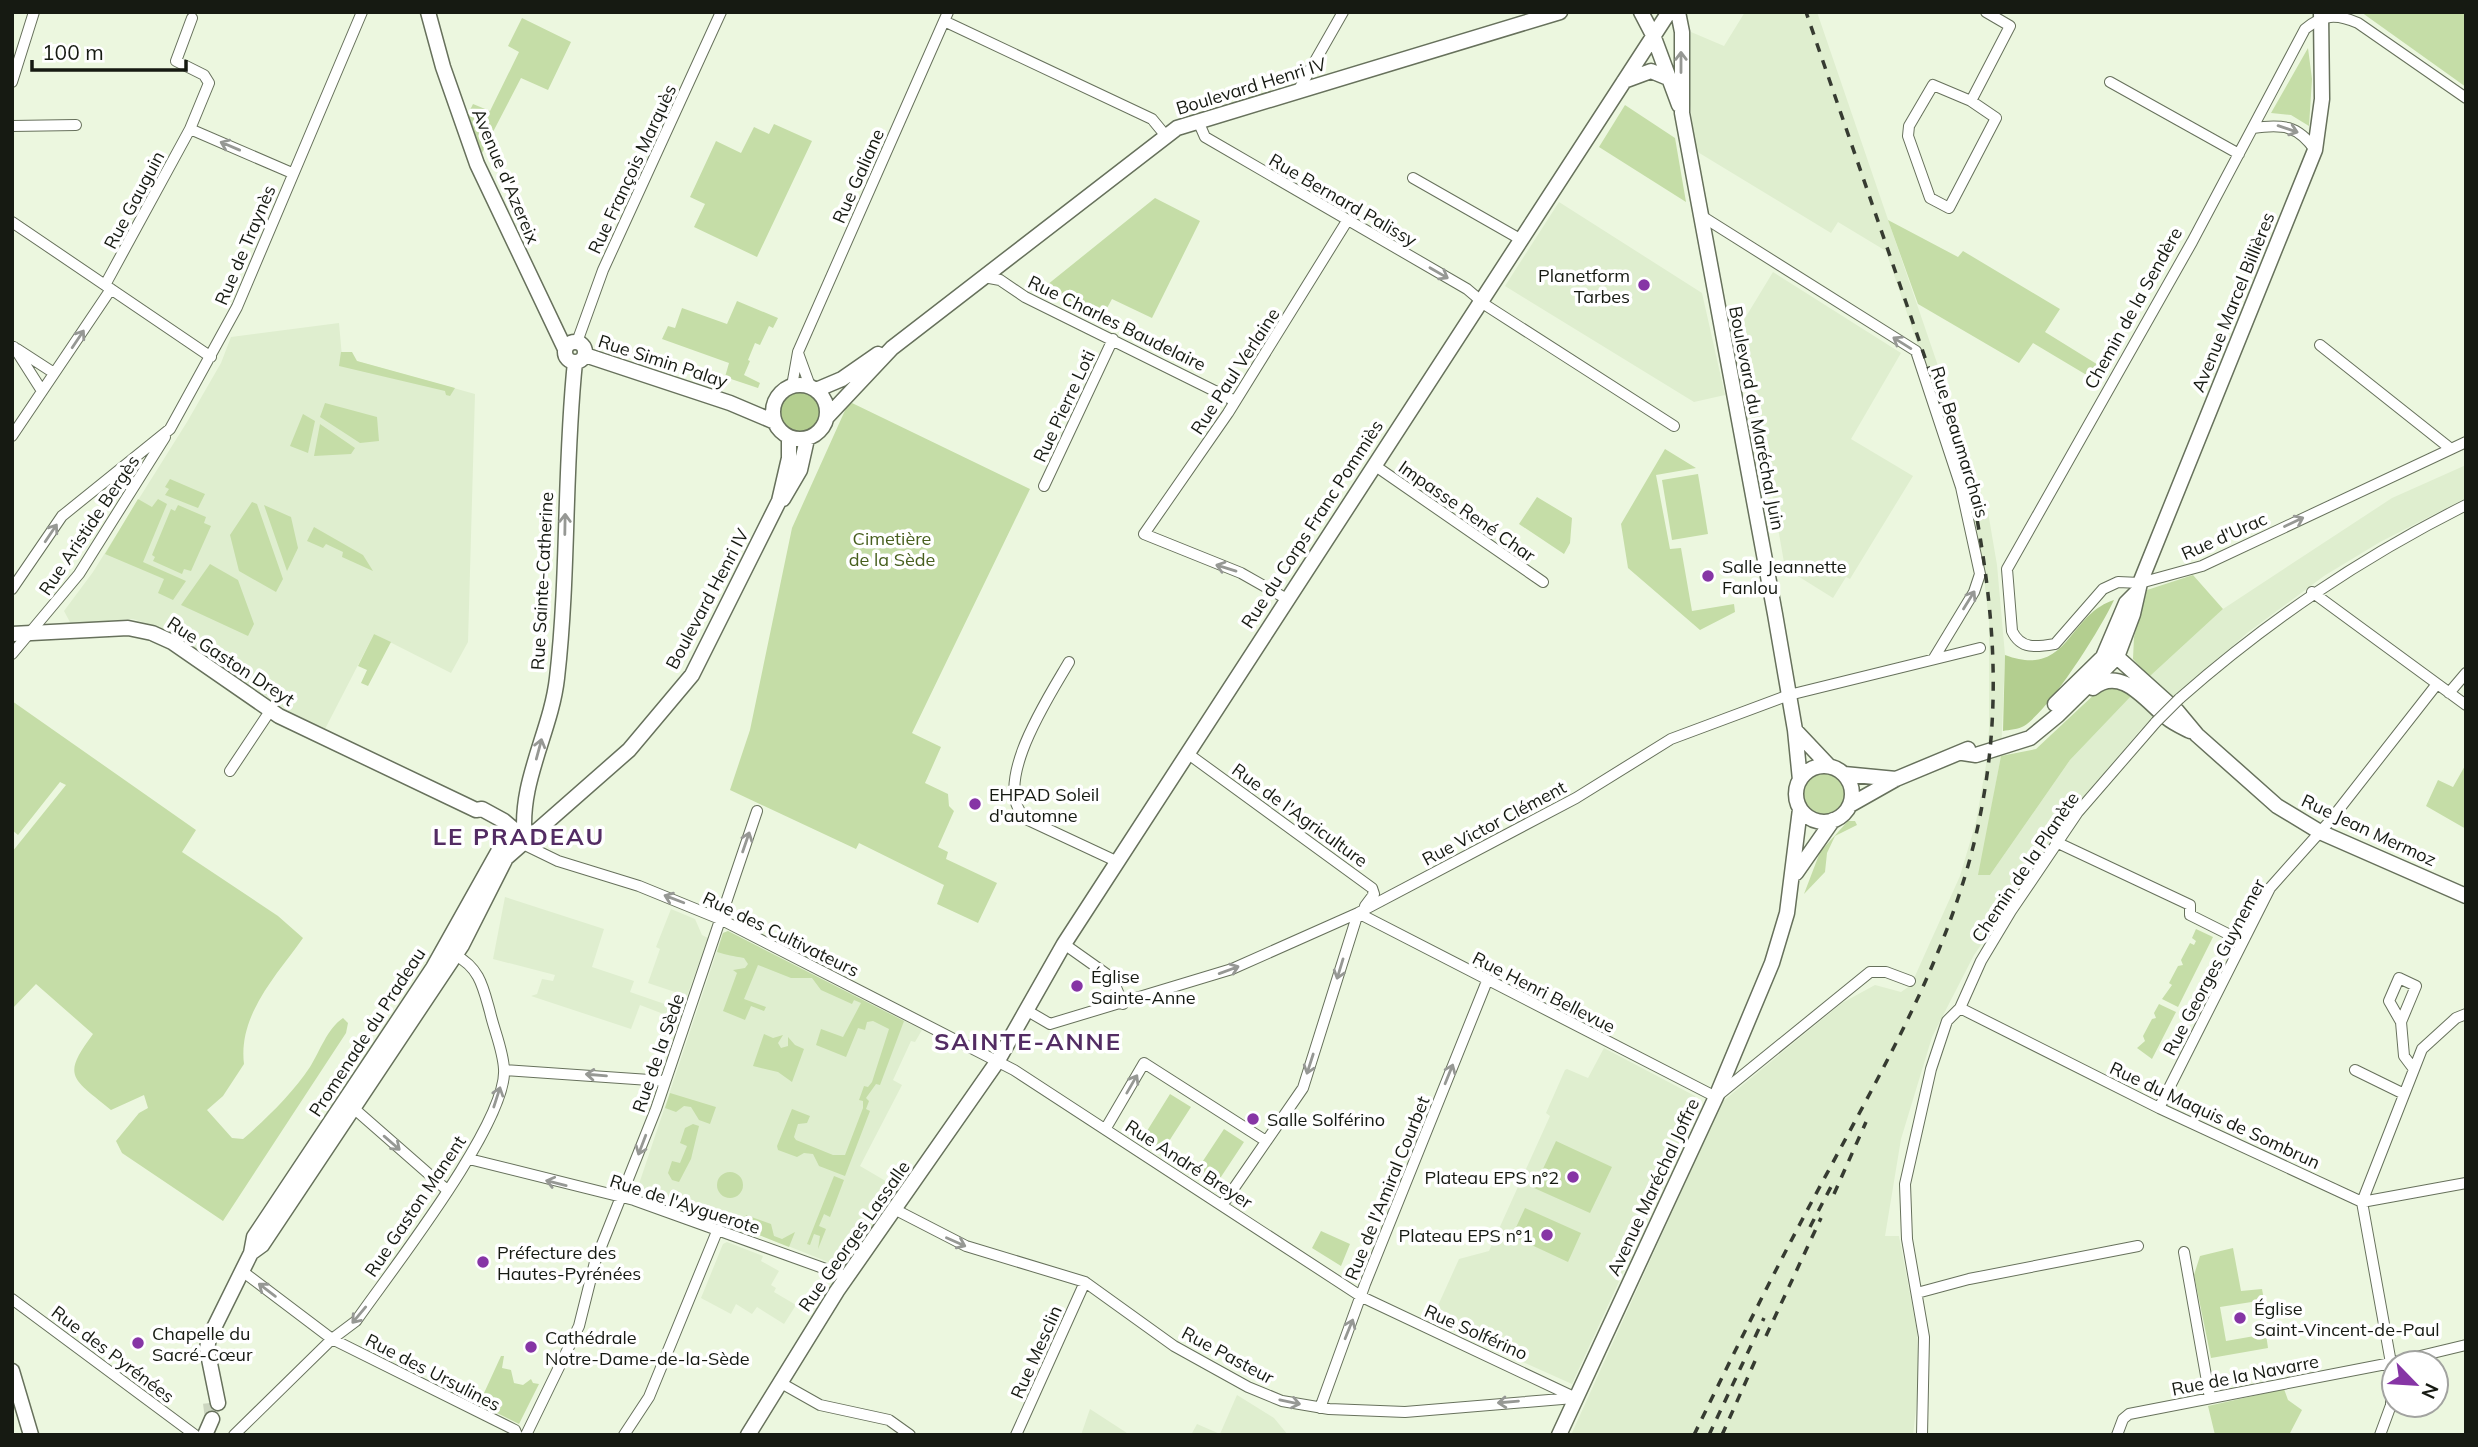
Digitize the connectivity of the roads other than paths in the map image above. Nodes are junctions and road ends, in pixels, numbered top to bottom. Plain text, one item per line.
1 (34, 12) edge
2 (362, 12) edge
3 (428, 12) edge
4 (721, 12) edge
5 (1343, 12) edge
6 (1560, 12) edge
7 (1641, 12) edge
8 (1669, 12) edge
9 (1678, 12) edge
10 (1986, 12) edge
11 (2320, 15) edge
12 (946, 17) edge
13 (192, 18) dead end
14 (1653, 35) junction
15 (1668, 78) junction
16 (1623, 81) junction
17 (12, 82) edge
18 (2109, 82) dead end
19 (1298, 91) junction
20 (2466, 98) edge
21 (1971, 101) junction
22 (1682, 113) junction
23 (1198, 121) junction
24 (76, 125) dead end
25 (12, 126) edge
26 (2253, 128) junction
27 (190, 129) junction
28 (1166, 136) junction
29 (2315, 150) junction
30 (2239, 154) junction
31 (292, 173) junction
32 (1413, 178) dead end
33 (1700, 215) junction
34 (1347, 220) junction
35 (12, 222) edge
36 (1520, 239) junction
37 (984, 277) junction
38 (108, 287) junction
39 (1481, 298) junction
40 (1113, 339) junction
41 (2320, 345) dead end
42 (13, 346) edge
43 (892, 348) junction
44 (575, 352) junction
45 (798, 352) junction
46 (211, 357) junction
47 (54, 373) junction
48 (792, 386) junction
49 (813, 388) junction
50 (42, 391) junction
51 (1235, 401) junction
52 (775, 402) junction
53 (730, 403) junction
54 (828, 416) junction
55 (775, 422) junction
56 (1674, 426) dead end
57 (170, 429) junction
58 (12, 436) edge
59 (789, 437) junction
60 (807, 439) junction
61 (2466, 442) edge
62 (2451, 449) junction
63 (1374, 465) junction
64 (124, 467) junction
65 (135, 486) junction
66 (1044, 486) dead end
67 (779, 501) junction
68 (2466, 505) edge
69 (1544, 582) dead end
70 (2138, 587) junction
71 (12, 589) edge
72 (2312, 592) junction
73 (1287, 599) junction
74 (2012, 631) joint
75 (12, 634) edge
76 (30, 635) junction
77 (1980, 648) dead end
78 (12, 653) edge
79 (1934, 658) junction
80 (2109, 660) junction
81 (1069, 662) dead end
82 (2466, 673) edge
83 (2128, 684) junction
84 (2437, 684) junction
85 (2449, 693) junction
86 (1789, 695) junction
87 (2466, 705) edge
88 (270, 711) junction
89 (2057, 715) junction
90 (1795, 730) junction
91 (2197, 735) junction
92 (1187, 753) junction
93 (1963, 753) junction
94 (1829, 766) junction
95 (230, 771) dead end
96 (1844, 774) junction
97 (1896, 779) junction
98 (1800, 780) junction
99 (1850, 805) junction
100 (1801, 809) junction
101 (757, 811) dead end
102 (1833, 820) junction
103 (2320, 832) junction
104 (521, 837) junction
105 (2056, 842) junction
106 (1118, 862) junction
107 (1792, 882) junction
108 (2466, 896) edge
109 (1360, 911) junction
110 (720, 919) junction
111 (2242, 941) junction
112 (1064, 943) junction
113 (456, 955) junction
114 (1487, 981) junction
115 (1910, 981) dead end
116 (1124, 1004) junction
117 (1960, 1008) junction
118 (1026, 1010) junction
119 (2466, 1014) edge
120 (2401, 1023) dead end
121 (997, 1062) junction
122 (2413, 1068) junction
123 (505, 1070) junction
124 (2355, 1070) dead end
125 (664, 1081) junction
126 (2404, 1094) junction
127 (1716, 1097) junction
128 (351, 1102) junction
129 (2159, 1108) junction
130 (1106, 1128) junction
131 (1266, 1141) junction
132 (469, 1159) junction
133 (2466, 1183) edge
134 (447, 1190) junction
135 (623, 1197) junction
136 (2362, 1202) junction
137 (1223, 1204) junction
138 (896, 1210) junction
139 (718, 1229) junction
140 (2138, 1246) dead end
141 (2184, 1252) dead end
142 (242, 1271) junction
143 (848, 1277) junction
144 (1085, 1282) junction
145 (1917, 1293) junction
146 (1362, 1297) junction
147 (12, 1298) edge
148 (331, 1339) junction
149 (2388, 1349) edge
150 (2380, 1365) edge
151 (12, 1371) edge
152 (781, 1383) junction
153 (214, 1398) tunnel mouth
154 (1576, 1398) junction
155 (2210, 1398) junction
156 (1320, 1408) junction
157 (216, 1425) edge
158 (31, 1435) edge
159 (195, 1435) edge
160 (205, 1435) edge
161 (234, 1435) edge
162 (517, 1435) edge
163 (526, 1435) edge
164 (624, 1435) edge
165 (748, 1435) edge
166 (910, 1435) edge
167 (1016, 1435) edge
168 (1559, 1435) edge
169 (1922, 1435) edge
170 (2117, 1435) edge

1 - 17 street
2 - 31 street, Rue de Traynès
3 - 44 street, Avenue d'Azereix
4 - 44 street, Rue François Marquès
5 - 19 street
6 - 19 street, Boulevard Henri IV
7 - 14 street, Boulevard du Maréchal Juin
8 - 14 street, Rue du Corps Franc Pommiès
22 -> 9 street, Boulevard du Maréchal Juin
10 - 21 street
11 - 20 street
11 - 26 street, Chemin de la Sendère
11 - 29 street, Avenue Marcel Billières
12 - 28 street
12 - 45 street, Rue Galiane
13 - 27 street, Rue Gauguin
14 - 15 street, Boulevard du Maréchal Juin
14 - 16 street, Rue du Corps Franc Pommiès
15 - 16 street
15 - 22 street, Boulevard du Maréchal Juin
16 - 36 street, Rue du Corps Franc Pommiès
18 - 30 street
19 - 23 street, Boulevard Henri IV
21 - 21 street
22 - 33 street, Boulevard du Maréchal Juin
23 - 28 street, Boulevard Henri IV
23 - 34 street, Rue Bernard Palissy
24 - 25 street
26 -> 29 street
26 - 30 street, Chemin de la Sendère
31 -> 27 street
27 - 38 street, Rue Gauguin
28 - 37 street, Boulevard Henri IV
29 - 70 street, Avenue Marcel Billières
30 - 74 street, Chemin de la Sendère
31 - 46 street, Rue de Traynès
32 - 36 street
79 -> 33 street, Rue Beaumarchais
33 - 86 street, Boulevard du Maréchal Juin
34 -> 39 street, Rue Bernard Palissy
34 - 51 street, Rue Paul Verlaine
35 - 38 street
36 - 39 street, Rue du Corps Franc Pommiès
37 - 40 street, Rue Charles Baudelaire
37 - 43 street, Boulevard Henri IV
38 - 46 street
47 -> 38 street, Rue Gauguin
39 - 56 street, Rue Bernard Palissy
39 - 63 street, Rue du Corps Franc Pommiès
40 - 51 street, Rue Charles Baudelaire
40 - 66 street, Rue Pierre Loti
41 - 62 street
42 - 47 street
42 - 50 street
43 - 49 street, Boulevard Henri IV
43 - 54 street, Boulevard Henri IV
44 - 53 street, Rue Simin Palay
104 -> 44 street, Rue Sainte-Catherine
45 - 48 street, Rue Galiane
45 - 49 street
46 - 57 street, Rue de Traynès
47 - 50 street, Rue Gauguin
48 - 49 street
48 - 52 street
49 - 54 street
50 - 58 street, Rue Gauguin
73 -> 51 street, Rue Paul Verlaine
52 - 53 street, Rue Simin Palay
52 - 55 street
53 - 55 street, Rue Simin Palay
54 - 60 street
55 - 59 street
57 - 64 street, Rue de Traynès
57 - 65 street, Rue Aristide Bergès
59 - 60 street
59 - 67 street, Boulevard Henri IV
60 - 67 street, Boulevard Henri IV
61 - 62 street, Rue d'Urac
70 -> 62 street, Rue d'Urac
63 - 69 street, Impasse René Char
63 - 73 street, Rue du Corps Franc Pommiès
64 - 65 street
71 -> 64 street, Rue de Traynès
65 - 76 street, Rue Aristide Bergès
67 - 104 street, Boulevard Henri IV
68 - 72 street, Chemin de la Planète
70 - 74 street, Rue d'Urac
70 - 80 street, Avenue Marcel Billières
72 - 84 street
72 - 105 street, Chemin de la Planète, bridge
73 - 92 street, Rue du Corps Franc Pommiès
75 - 76 street, Rue Gaston Dreyt
76 - 78 street, Rue Aristide Bergès
76 - 88 street, Rue Gaston Dreyt
77 - 79 street, Rue Victor Clément
79 - 86 street, Rue Victor Clément
80 - 83 street
80 - 89 street
80 - 91 street
80 - 93 street
81 - 106 street
82 - 85 street
83 - 89 street
83 - 91 street
84 - 85 street
84 - 103 street, Rue Georges Guynemer
85 - 87 street
86 - 90 street, Boulevard du Maréchal Juin
86 - 109 street, Rue Victor Clément
88 - 95 street
88 - 104 street, Rue Gaston Dreyt
89 - 93 street
90 - 94 street
90 - 98 street, Boulevard du Maréchal Juin
91 - 103 street, Rue Jean Mermoz
92 - 106 street, Rue du Corps Franc Pommiès
92 - 109 street, Rue de l'Agriculture
93 - 97 street
94 - 96 street
94 - 98 street
96 - 97 street
96 - 99 street
97 - 99 street
98 - 100 street
99 - 102 street
100 - 102 street
100 - 107 street
110 -> 101 street, Rue de la Sède
102 - 107 street
103 - 108 street, Rue Jean Mermoz
103 - 111 street, Rue Georges Guynemer
110 -> 104 street, Rue des Cultivateurs
104 - 113 street, Promenade du Pradeau
104 - 128 street, Promenade du Pradeau
105 - 111 street
105 - 117 street, Chemin de la Planète
106 - 112 street, Rue du Corps Franc Pommiès
107 - 127 street
109 - 114 street, Rue Henri Bellevue
116 -> 109 street, Rue Victor Clément
109 -> 131 street
110 - 121 street, Rue des Cultivateurs
110 - 125 street, Rue de la Sède
111 - 129 street, Rue Georges Guynemer
112 - 116 street
112 - 118 street, Rue du Corps Franc Pommiès
113 - 123 street
113 - 128 street, Promenade du Pradeau
114 - 127 street, Rue Henri Bellevue
146 -> 114 street, Rue de l'Amiral Courbet
115 - 127 street, Avenue Maréchal Joffre
116 - 118 street, Rue Victor Clément
117 - 129 street, Rue du Maquis de Sombrun
117 - 145 street, Chemin de la Planète
118 - 121 street, Rue du Corps Franc Pommiès
119 - 122 street
120 - 122 street
121 - 130 street, Rue André Breyer
121 - 138 street, Rue Georges Lassalle
122 - 126 street
125 -> 123 street
132 -> 123 street, Rue Gaston Manent
124 - 126 street
125 -> 135 street, Rue de la Sède
126 - 136 street
127 - 154 street, Avenue Maréchal Joffre
128 -> 134 street
128 - 142 street, Promenade du Pradeau
129 - 136 street, Rue du Maquis de Sombrun
130 -> 131 street
130 - 137 street, Rue André Breyer
131 - 137 street
132 - 134 street, Rue Gaston Manent
135 -> 132 street, Rue de l'Ayguerote
133 - 136 street
134 -> 148 street, Rue Gaston Manent
135 - 139 street, Rue de l'Ayguerote
135 - 163 street, Rue de la Sède
136 - 149 street
137 - 146 street, Rue André Breyer
138 - 143 street, Rue Georges Lassalle
138 -> 144 street, Rue Pasteur
139 - 143 street, Rue de l'Ayguerote
139 - 164 street
140 - 145 street
141 - 155 street
148 -> 142 street, Rue des Ursulines
142 - 153 street, Promenade du Pradeau
143 - 152 street, Rue Georges Lassalle
144 -> 156 street, Rue Pasteur
144 - 167 street, Rue Mesclin
145 - 169 street, Chemin de la Planète
146 - 154 street, Rue Solférino
156 -> 146 street, Rue de l'Amiral Courbet
147 - 159 street, Rue des Pyrénées
148 - 161 street, Rue Gaston Manent
148 - 162 street, Rue des Ursulines
150 - 155 street, Rue de la Navarre
151 - 158 street
152 - 165 street, Rue Georges Lassalle
152 - 166 street
154 -> 156 street, Rue Pasteur
154 - 168 street, Avenue Maréchal Joffre
155 - 170 street, Rue de la Navarre
157 - 160 street

